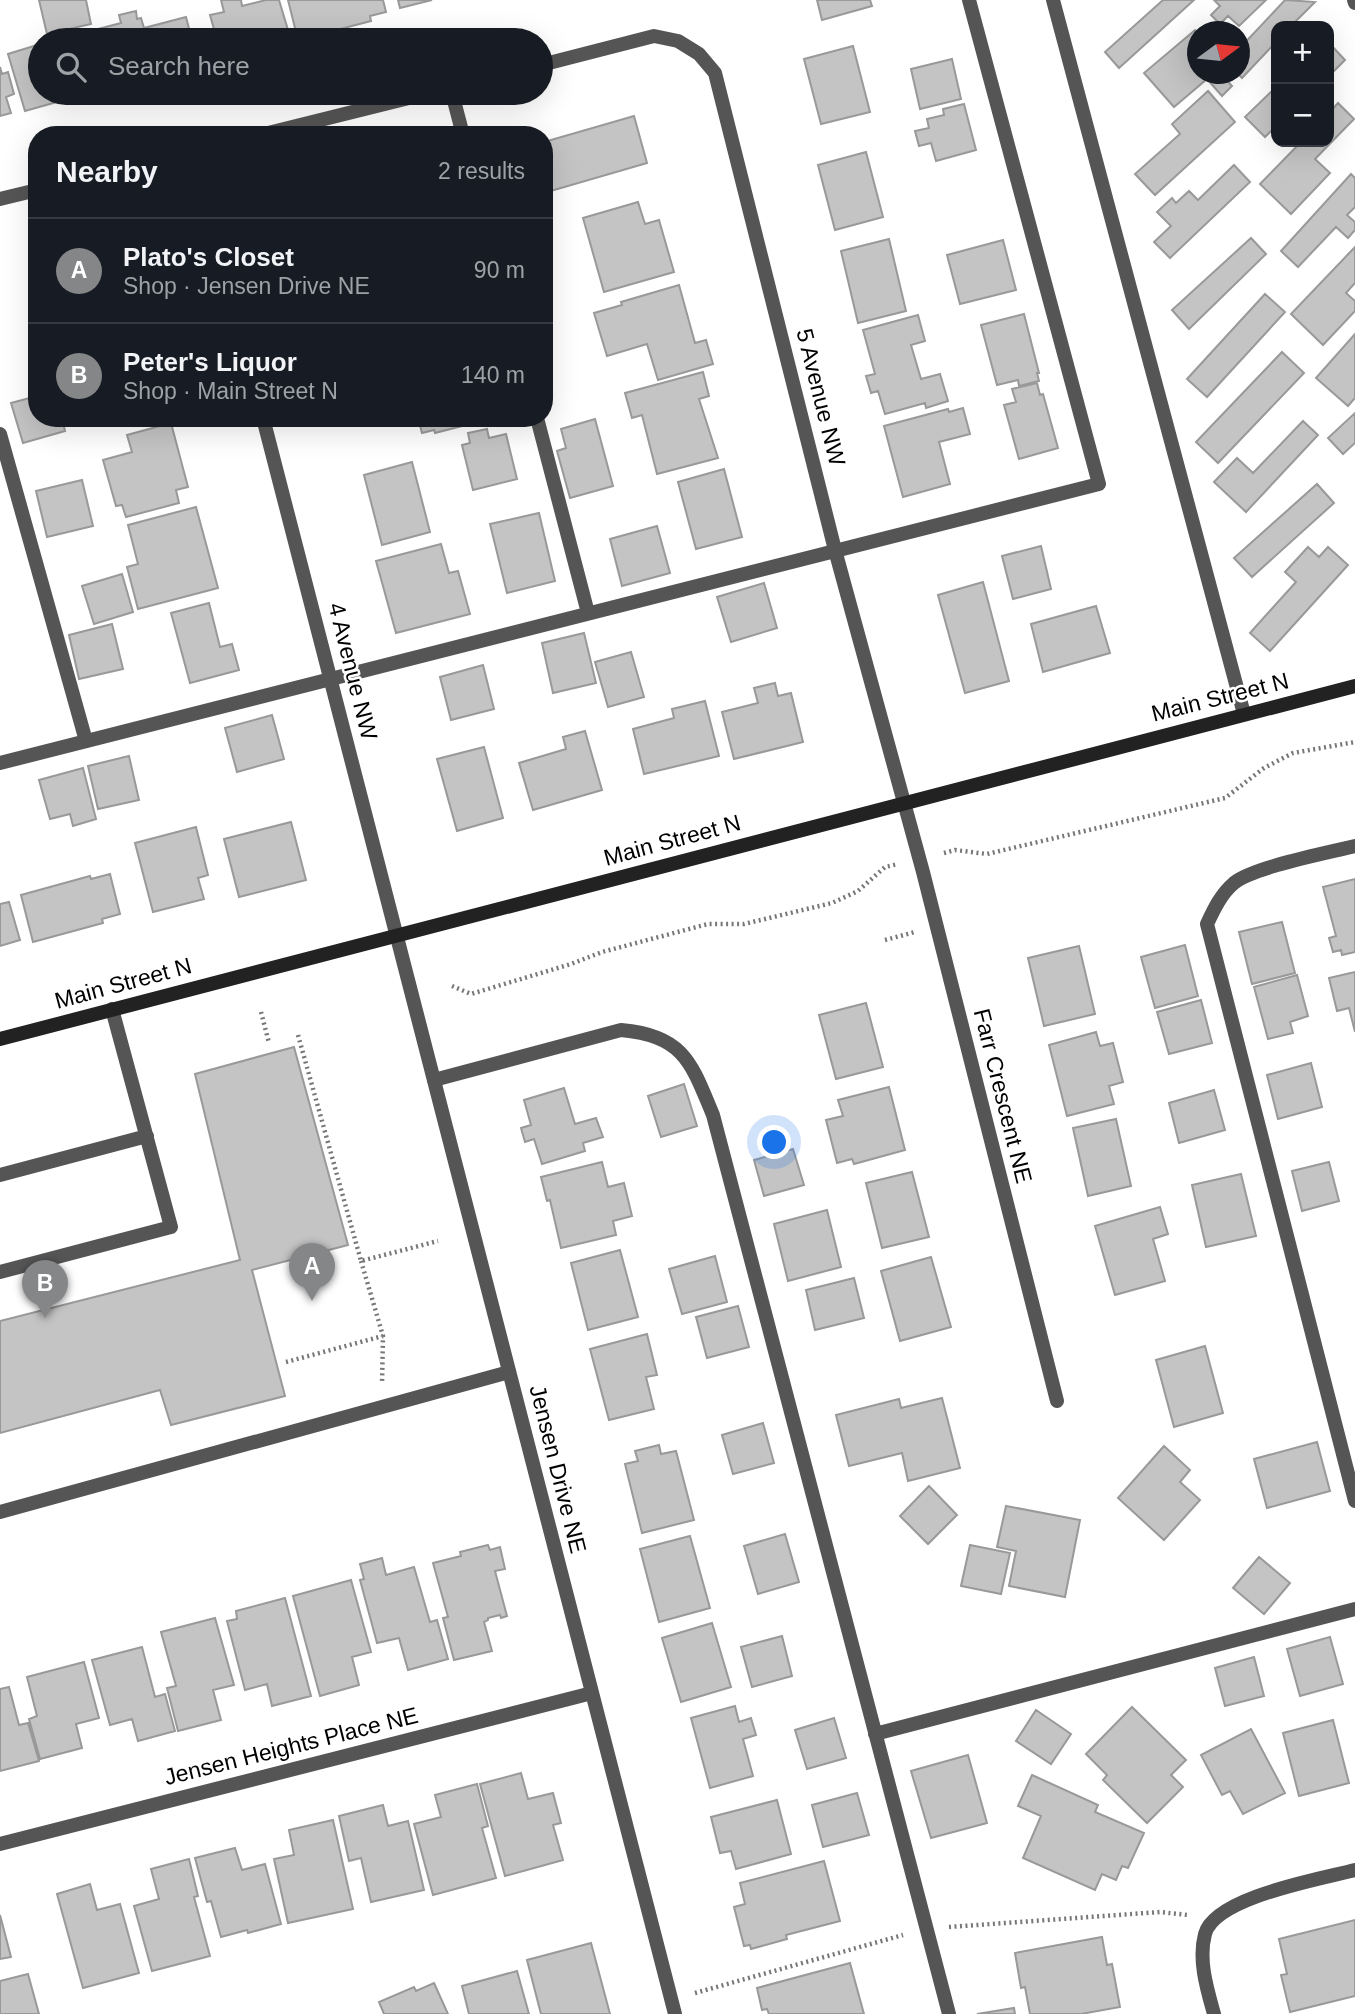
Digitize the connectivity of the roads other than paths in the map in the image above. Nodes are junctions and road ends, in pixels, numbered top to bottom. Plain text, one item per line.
1 (969, 0) edge
2 (1053, 0) edge
3 (553, 62) edge
4 (381, 105) edge
5 (455, 105) edge
6 (297, 126) edge
7 (461, 126) edge
8 (28, 192) edge
9 (0, 199) edge
10 (265, 427) edge
11 (539, 427) edge
12 (0, 434) edge
13 (835, 550) junction
14 (588, 613) junction
15 (332, 677) junction
16 (1355, 686) edge
17 (1244, 714) junction
18 (86, 741) junction
19 (0, 763) edge
20 (904, 803) junction
21 (1355, 846) edge
22 (397, 935) junction
23 (112, 1009) junction
24 (0, 1039) edge
25 (434, 1080) junction
26 (147, 1136) junction
27 (0, 1175) edge
28 (0, 1272) edge
29 (509, 1372) junction
30 (1057, 1401) dead end
31 (1355, 1502) edge
32 (0, 1513) edge
33 (1355, 1609) edge
34 (592, 1693) junction
35 (875, 1734) junction
36 (0, 1844) edge
37 (1355, 1870) edge
38 (674, 2014) edge
39 (949, 2014) edge
40 (1214, 2014) edge

1 - 13 street
2 - 17 street
3 - 13 street, 5 Avenue NW
4 - 6 street
5 - 7 street
8 - 9 street
10 - 15 street, 4 Avenue NW
11 - 14 street
12 - 18 street
13 - 14 street
13 - 20 street, 5 Avenue NW
14 - 15 street
15 - 18 street
15 - 22 street, 4 Avenue NW
16 - 17 main road, Main Street N
17 - 20 main road, Main Street N
18 - 19 street
20 - 22 main road, Main Street N
20 - 30 street, Farr Crescent NE
21 - 31 street
22 - 23 main road, Main Street N
22 - 25 street, Jensen Drive NE
23 - 24 main road, Main Street N
23 - 26 street
25 - 29 street, Jensen Drive NE
25 - 35 street
26 - 27 street
26 - 28 street
29 - 32 street
29 - 34 street, Jensen Drive NE
33 - 35 street
34 - 36 street, Jensen Heights Place NE
34 - 38 street, Jensen Drive NE
35 - 39 street
37 - 40 street

